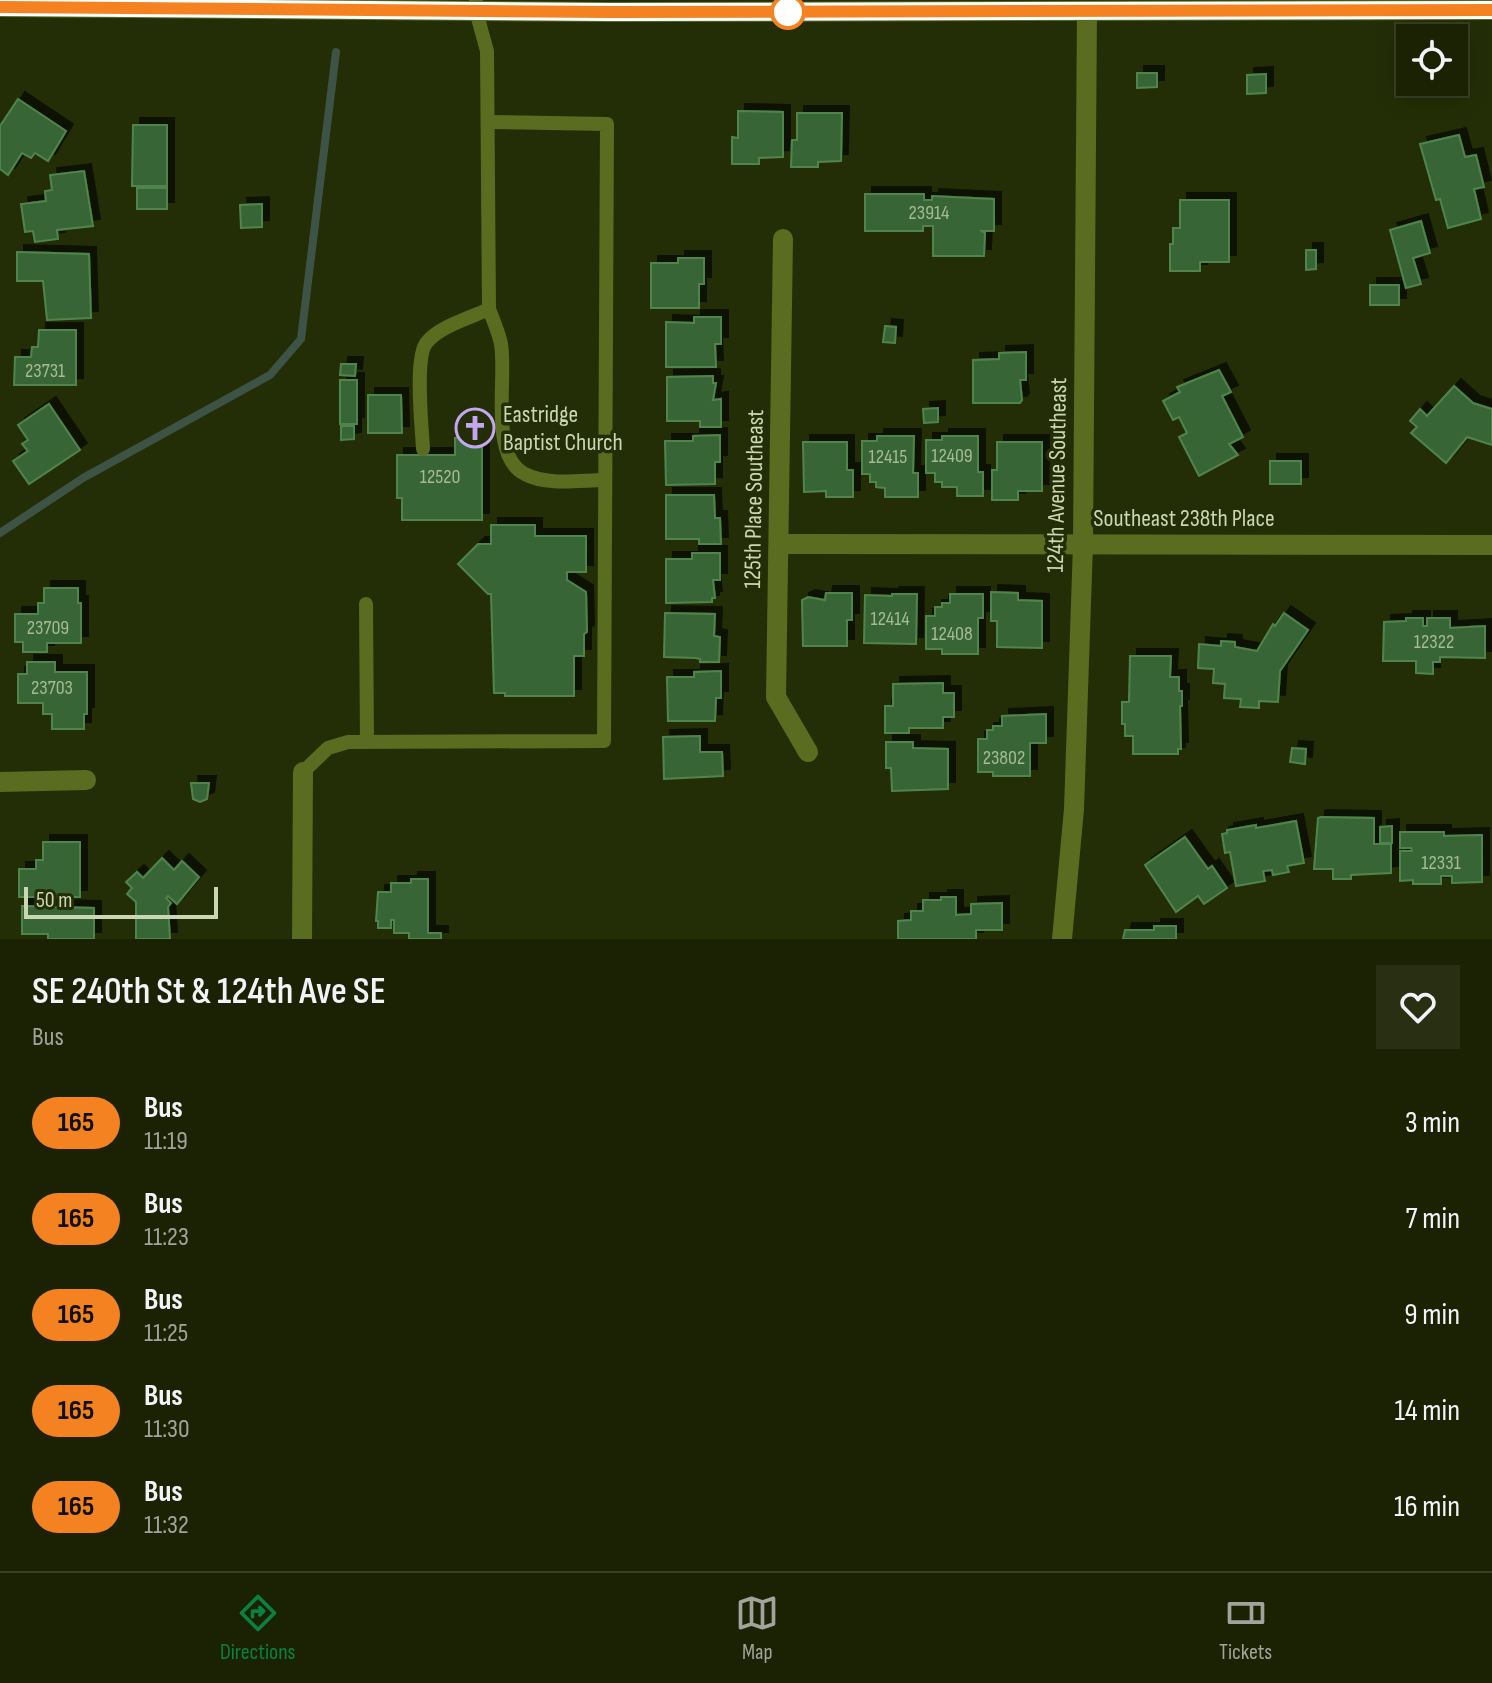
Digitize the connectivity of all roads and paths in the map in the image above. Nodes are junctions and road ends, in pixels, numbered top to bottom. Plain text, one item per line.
1 (476, 6) edge
2 (0, 7) edge
3 (1492, 10) edge
4 (1087, 11) junction
5 (488, 122) junction
6 (783, 239) dead end
7 (489, 309) junction
8 (423, 449) dead end
9 (605, 480) junction
10 (779, 544) junction
11 (1083, 544) junction
12 (1492, 545) edge
13 (366, 604) dead end
14 (367, 742) junction
15 (808, 752) dead end
16 (303, 772) joint
17 (86, 780) dead end
18 (0, 782) edge
19 (302, 939) edge
20 (1062, 939) edge

1 - 2 street
1 - 4 street
1 - 5 lane
3 - 4 street
4 - 11 street, 124th Avenue Southeast
5 - 7 lane
5 - 9 lane
6 - 10 street, 125th Place Southeast
7 - 8 lane
7 - 9 lane
9 - 14 lane
10 - 11 street, Southeast 238th Place
10 - 15 street, 125th Place Southeast
11 - 12 street, Southeast 238th Place
11 - 20 street, 124th Avenue Southeast
13 - 14 lane
14 - 16 lane
16 - 19 street
17 - 18 street

